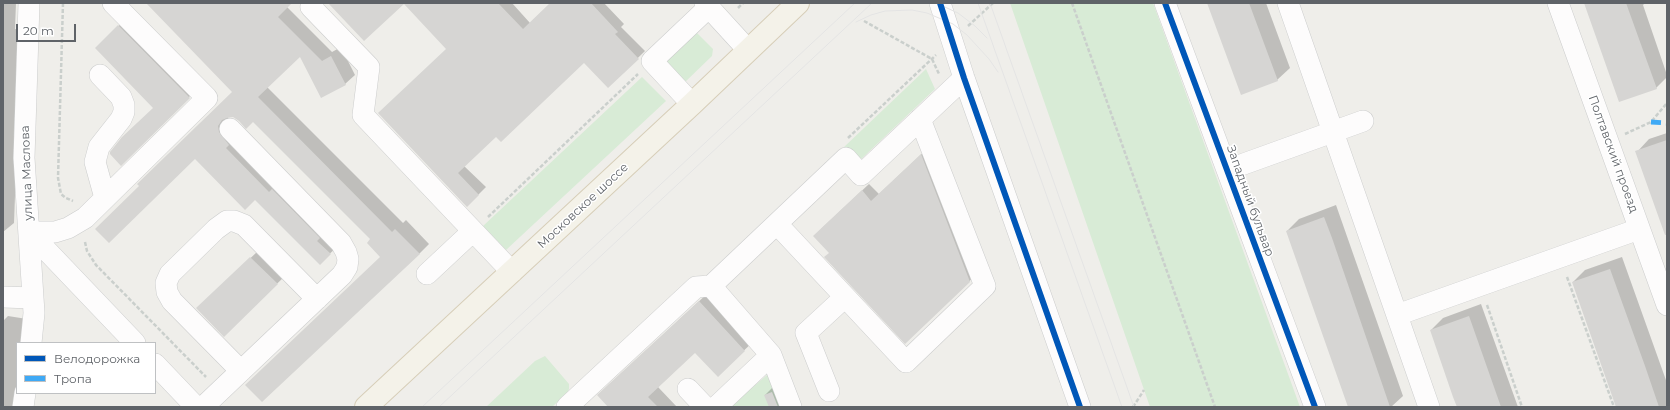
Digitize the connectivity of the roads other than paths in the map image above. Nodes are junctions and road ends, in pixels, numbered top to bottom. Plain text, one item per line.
1 (29, 3) edge
2 (114, 3) edge
3 (313, 3) edge
4 (798, 3) edge
5 (940, 3) edge
6 (1165, 3) edge
7 (1288, 3) edge
8 (1558, 3) edge
9 (707, 5) edge
10 (748, 50) junction
11 (100, 75) dead end
12 (964, 78) junction
13 (692, 104) junction
14 (920, 119) junction
15 (1363, 121) dead end
16 (230, 129) dead end
17 (1333, 132) junction
18 (1227, 170) junction
19 (104, 193) junction
20 (777, 224) junction
21 (1640, 229) junction
22 (473, 231) junction
23 (29, 232) junction
24 (512, 272) junction
25 (428, 274) dead end
26 (711, 286) junction
27 (3, 297) edge
28 (845, 297) junction
29 (33, 298) junction
30 (317, 299) junction
31 (1667, 305) edge
32 (1397, 316) junction
33 (31, 342) edge
34 (134, 342) edge
35 (771, 355) junction
36 (156, 365) edge
37 (241, 371) junction
38 (688, 389) dead end
39 (829, 391) dead end
40 (25, 394) edge
41 (23, 407) edge
42 (196, 407) edge
43 (203, 407) edge
44 (366, 407) edge
45 (567, 407) edge
46 (705, 407) edge
47 (716, 407) edge
48 (791, 407) edge
49 (1080, 407) edge
50 (1315, 407) edge
51 (1429, 407) edge

1 - 23 street, улица Маслова
2 - 19 street
3 - 22 street
4 - 10 main road, Московское шоссе
5 - 12 street
6 - 18 street, Западный бульвар
7 - 17 street
8 - 21 street, Полтавский проезд
9 - 10 street
9 - 13 street
10 - 13 main road, Московское шоссе
11 - 19 street
12 - 14 street
12 - 49 street
13 - 24 main road, Московское шоссе
14 - 20 street
14 - 28 street
15 - 17 street
16 - 30 street
17 - 18 street
17 - 32 street
18 - 50 street, Западный бульвар
19 - 23 street
20 - 26 street
20 - 28 street
21 - 31 street, Полтавский проезд
21 - 32 street
22 - 24 street
22 - 25 street
23 - 29 street, улица Маслова
23 - 34 street
24 - 44 main road, Московское шоссе
26 - 35 street
26 - 45 street
27 - 29 street
28 - 39 street
29 - 33 street, улица Маслова
30 - 37 street
30 - 37 street
32 - 51 street
35 - 47 street
35 - 48 street
36 - 42 street
37 - 43 street
38 - 46 street
40 - 41 street

